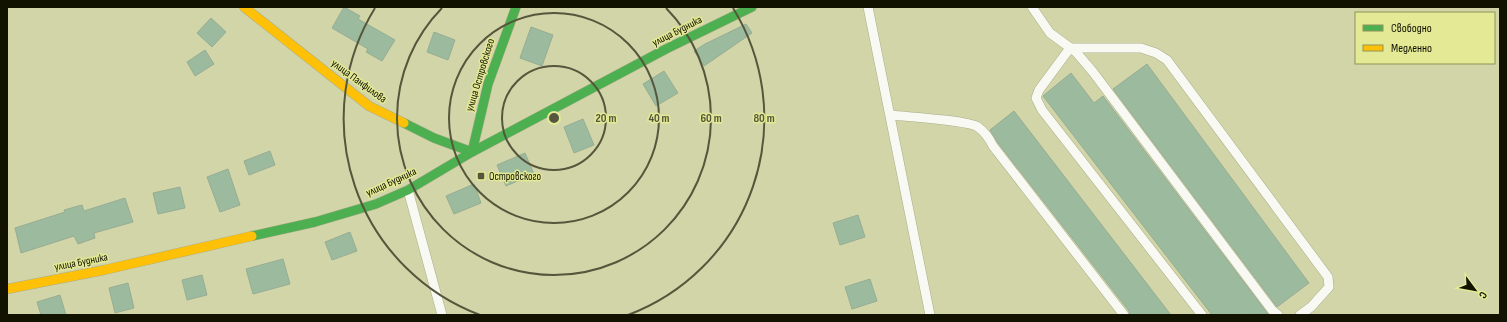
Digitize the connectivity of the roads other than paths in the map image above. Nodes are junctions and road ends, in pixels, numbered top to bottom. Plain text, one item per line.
1 (244, 7) edge
2 (516, 7) edge
3 (752, 7) edge
4 (868, 7) edge
5 (1032, 7) edge
6 (1070, 48) junction
7 (891, 115) junction
8 (472, 152) junction
9 (408, 190) junction
10 (7, 289) edge
11 (442, 315) edge
12 (930, 315) edge
13 (1124, 315) edge
14 (1202, 315) edge
15 (1278, 315) edge
16 (1300, 315) edge

1 - 8 street, улица Панфилова
2 - 8 street, улица Островского
3 - 8 street, улица Будника
4 - 7 lane
5 - 6 lane
6 - 14 lane
6 - 15 lane
6 - 16 lane
7 - 12 lane
7 - 13 lane
8 - 9 street, улица Будника
9 - 10 street, улица Будника
9 - 11 lane

